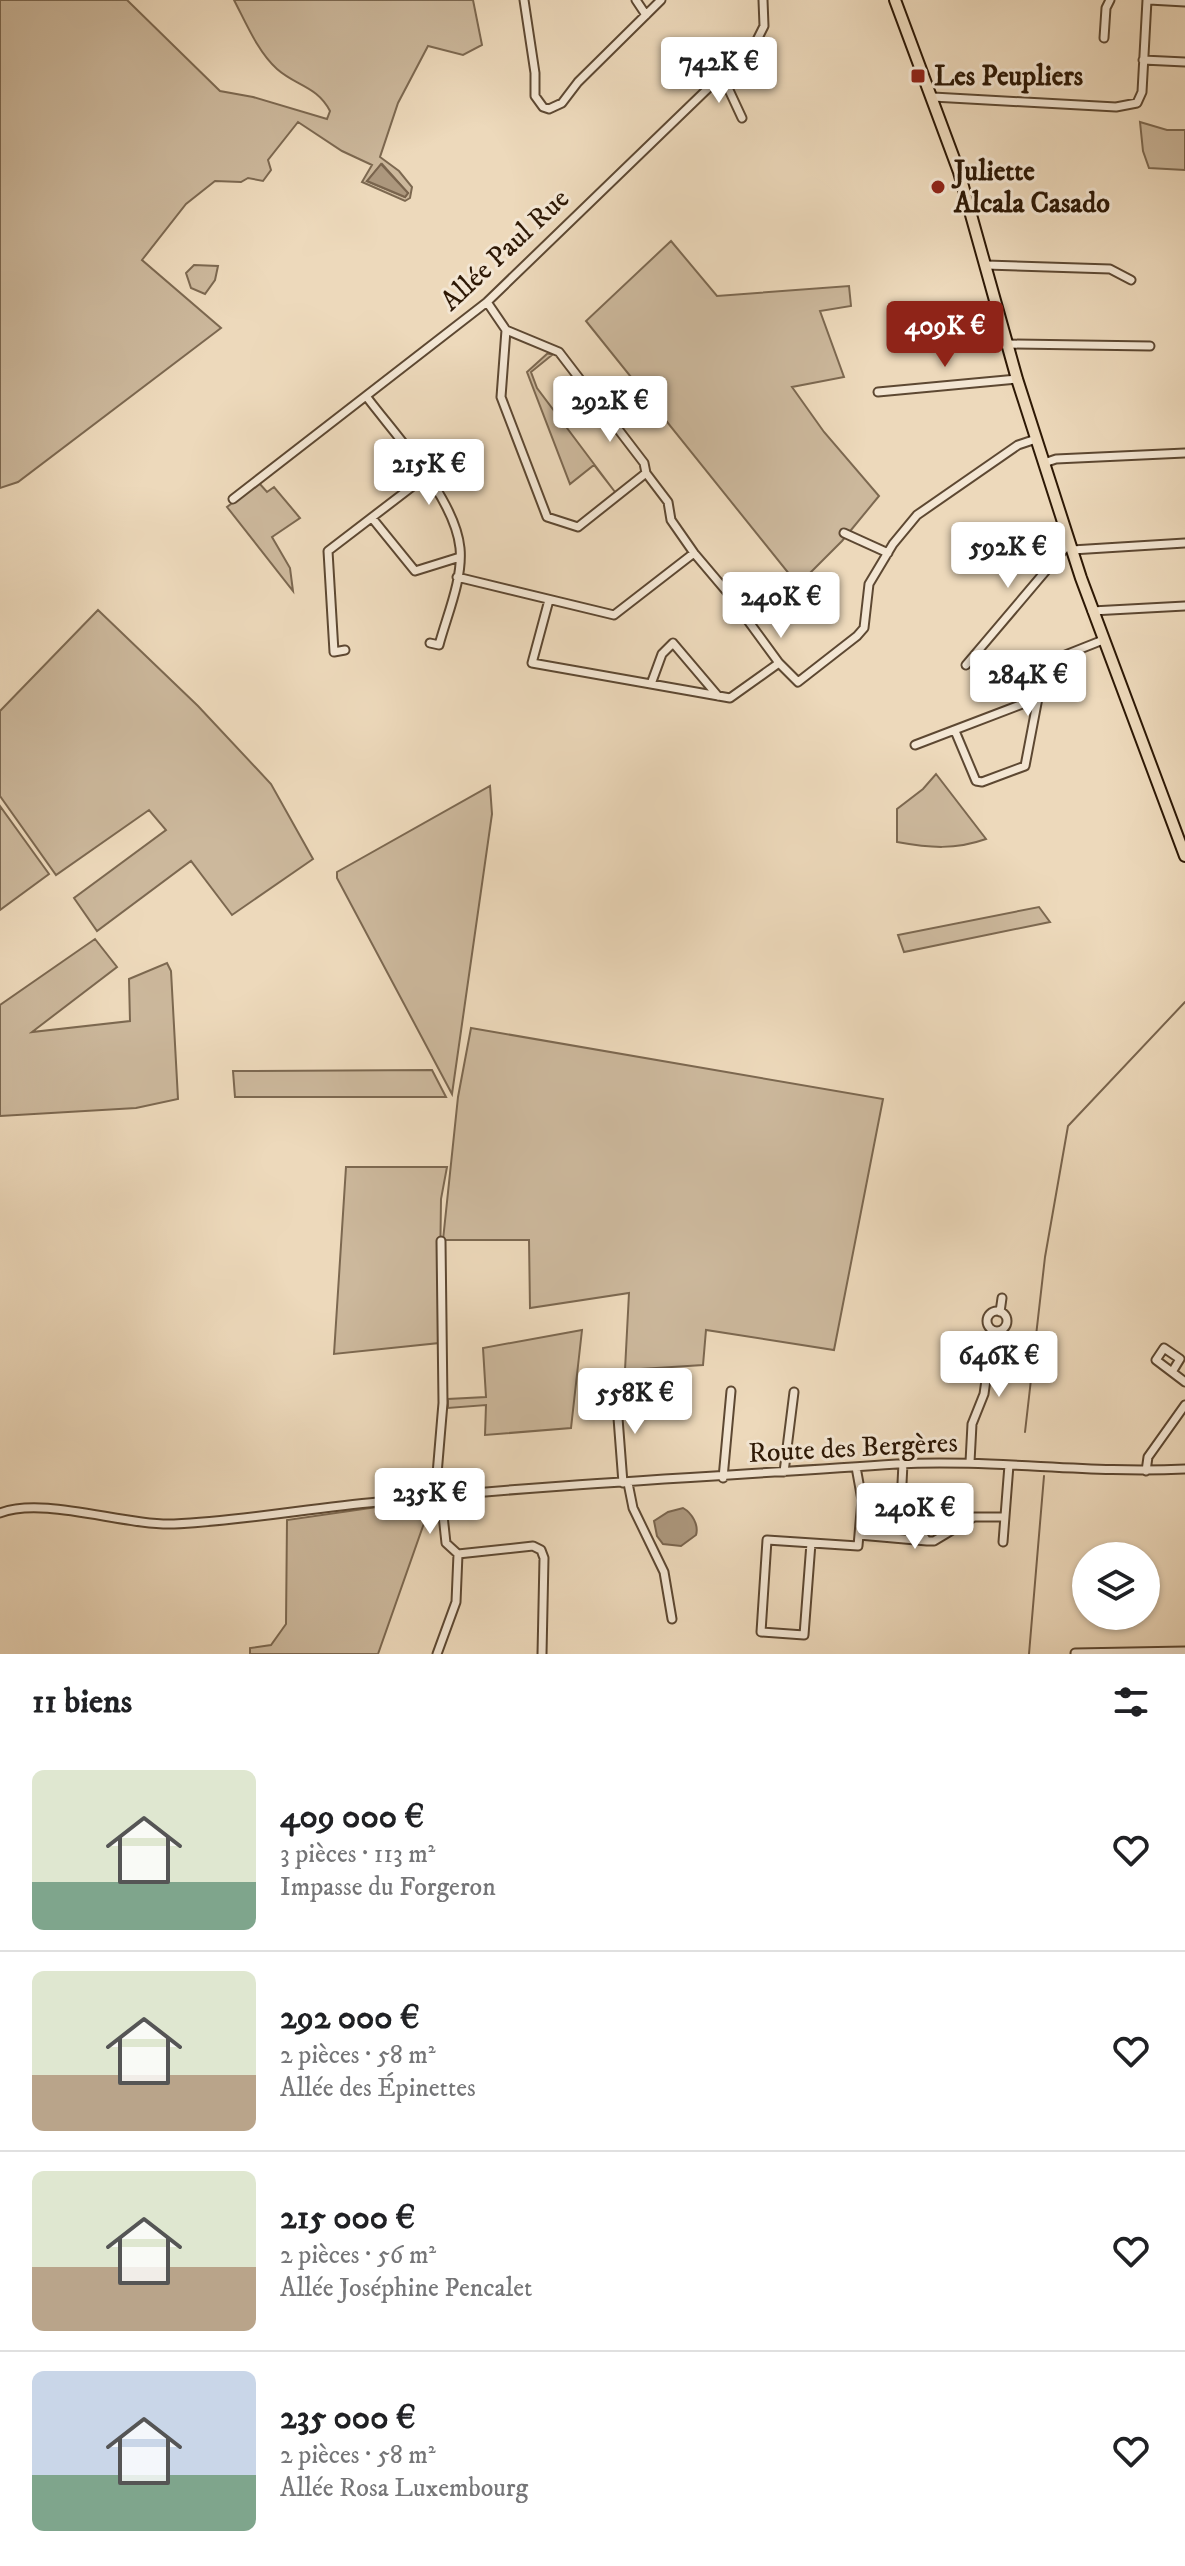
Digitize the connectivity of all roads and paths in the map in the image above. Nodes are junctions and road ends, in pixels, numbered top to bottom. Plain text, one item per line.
1 (524, 0) edge
2 (636, 0) edge
3 (661, 0) edge
4 (763, 0) edge
5 (895, 0) edge
6 (1110, 0) edge
7 (1148, 0) edge
8 (1185, 2) edge
9 (646, 15) junction
10 (1104, 38) dead end
11 (1143, 60) junction
12 (1185, 62) edge
13 (722, 75) junction
14 (933, 97) junction
15 (742, 118) dead end
16 (986, 265) junction
17 (1131, 280) dead end
18 (487, 302) junction
19 (506, 330) junction
20 (1008, 344) junction
21 (1150, 346) dead end
22 (1017, 379) junction
23 (878, 392) dead end
24 (366, 396) junction
25 (1036, 439) junction
26 (1185, 453) edge
27 (1044, 463) junction
28 (646, 473) junction
29 (426, 476) junction
30 (233, 499) dead end
31 (372, 518) junction
32 (844, 533) dead end
33 (1185, 543) edge
34 (1072, 548) junction
35 (694, 553) junction
36 (888, 553) junction
37 (460, 557) junction
38 (457, 577) junction
39 (549, 600) junction
40 (1185, 606) edge
41 (1092, 611) junction
42 (1103, 640) junction
43 (430, 643) dead end
44 (345, 650) dead end
45 (779, 663) junction
46 (966, 665) dead end
47 (651, 684) junction
48 (718, 696) junction
49 (1038, 698) junction
50 (955, 731) junction
51 (915, 745) dead end
52 (1185, 856) edge
53 (441, 1241) dead end
54 (1002, 1298) dead end
55 (1000, 1312) junction
56 (993, 1331) junction
57 (1172, 1372) dead end
58 (1185, 1382) edge
59 (731, 1391) dead end
60 (616, 1392) dead end
61 (794, 1392) dead end
62 (1185, 1405) edge
63 (970, 1462) junction
64 (903, 1463) junction
65 (1009, 1465) junction
66 (856, 1467) junction
67 (1185, 1469) edge
68 (1146, 1471) junction
69 (784, 1472) junction
70 (723, 1478) junction
71 (626, 1483) junction
72 (438, 1497) junction
73 (0, 1513) edge
74 (1004, 1517) junction
75 (859, 1535) junction
76 (927, 1541) junction
77 (1003, 1542) dead end
78 (811, 1543) junction
79 (458, 1554) junction
80 (672, 1619) dead end
81 (1185, 1651) edge
82 (1075, 1653) edge
83 (437, 1654) edge
84 (542, 1654) edge

1 - 9 street
2 - 9 street
3 - 9 street
4 - 13 street, Allée Paul Rue
5 - 14 main road
6 - 10 street
7 - 8 street
7 - 11 street
11 - 12 street
11 - 14 street
13 - 15 street
13 - 18 street, Allée Paul Rue
14 - 16 main road
16 - 17 street
16 - 20 main road
18 - 19 street
18 - 24 street, Allée Paul Rue
19 - 28 street
19 - 28 street
20 - 21 street
20 - 22 main road
22 - 23 street
22 - 25 main road
24 - 29 street
24 - 30 street, Allée Paul Rue
25 - 27 main road
25 - 36 street
26 - 27 street
27 - 34 main road
28 - 35 street
29 - 31 street
29 - 37 street
31 - 37 street
31 - 44 street
32 - 36 street
33 - 34 street
34 - 41 main road
34 - 46 street
35 - 39 street
35 - 45 street
36 - 45 street
37 - 38 street
38 - 39 street
38 - 43 street
39 - 47 street
40 - 41 street
41 - 42 main road
42 - 49 street
42 - 52 main road
45 - 48 street
47 - 48 street
47 - 48 street
49 - 50 street
49 - 50 street
50 - 51 street
53 - 72 street
54 - 55 street
55 - 56 street
55 - 56 street
56 - 63 street
57 - 58 street
59 - 70 street
60 - 71 street
61 - 69 street
62 - 68 street
63 - 64 street, Route des Bergères
63 - 65 street, Route des Bergères
64 - 66 street, Route des Bergères
64 - 76 street
65 - 68 street, Route des Bergères
65 - 74 street
66 - 69 street, Route des Bergères
66 - 75 street
67 - 68 street, Route des Bergères
69 - 70 street, Route des Bergères
70 - 71 street, Route des Bergères
71 - 72 street, Route des Bergères
71 - 80 street
72 - 73 street, Route des Bergères
72 - 79 street
74 - 76 street
74 - 77 street
75 - 76 street
75 - 78 street
78 - 78 street
79 - 83 street
79 - 84 street
81 - 82 street

